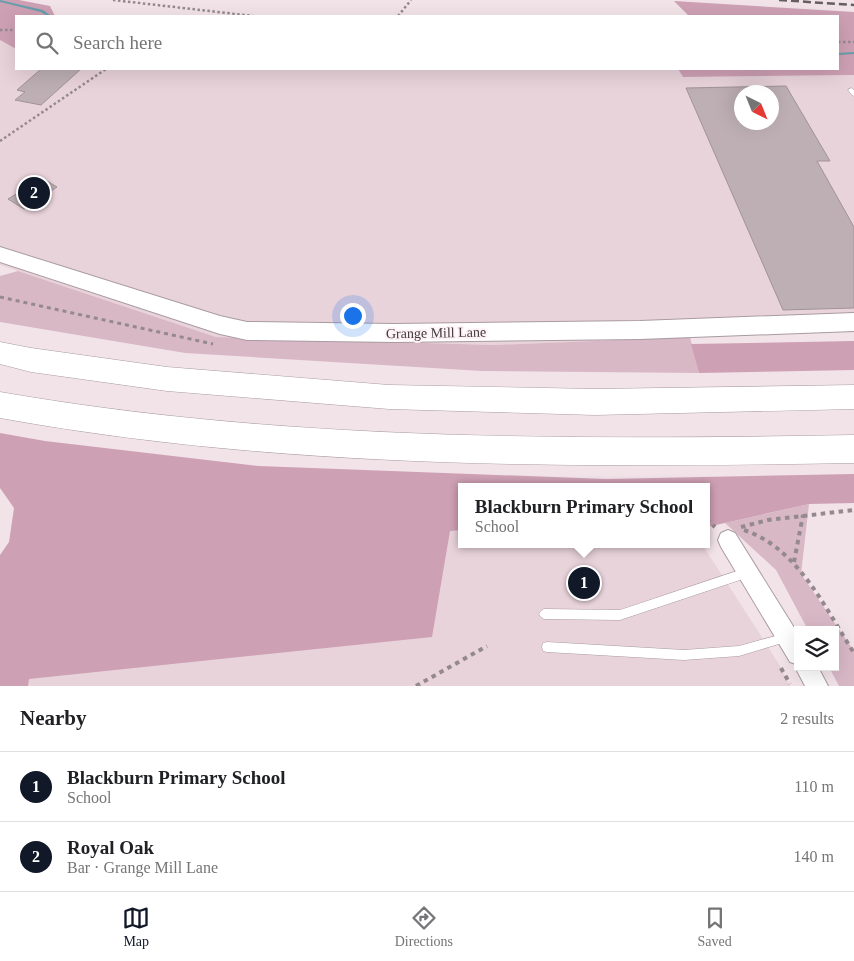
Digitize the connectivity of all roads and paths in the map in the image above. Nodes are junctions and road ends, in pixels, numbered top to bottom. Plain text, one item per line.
1 (113, 0) edge
2 (411, 0) edge
3 (244, 15) edge
4 (399, 15) edge
5 (0, 30) edge
6 (15, 30) edge
7 (839, 42) edge
8 (854, 42) edge
9 (105, 70) edge
10 (0, 141) edge
11 (0, 254) edge
12 (854, 322) edge
13 (0, 353) edge
14 (854, 397) edge
15 (0, 405) edge
16 (854, 449) edge
17 (854, 510) edge
18 (803, 515) junction
19 (728, 540) dead end
20 (794, 562) junction
21 (748, 572) junction
22 (544, 614) dead end
23 (487, 646) dead end
24 (793, 646) edge
25 (547, 647) dead end
26 (854, 653) edge
27 (808, 671) edge
28 (416, 686) edge
29 (817, 686) edge

1 - 3 path
2 - 4 path
5 - 6 path
7 - 8 path
9 - 10 path
11 - 12 street, Grange Mill Lane
13 - 14 highway
15 - 16 highway
17 - 18 path
18 - 20 path
18 - 20 path
19 - 21 street
20 - 26 path
21 - 22 lane
21 - 24 street
23 - 28 path
24 - 25 lane
27 - 29 street

